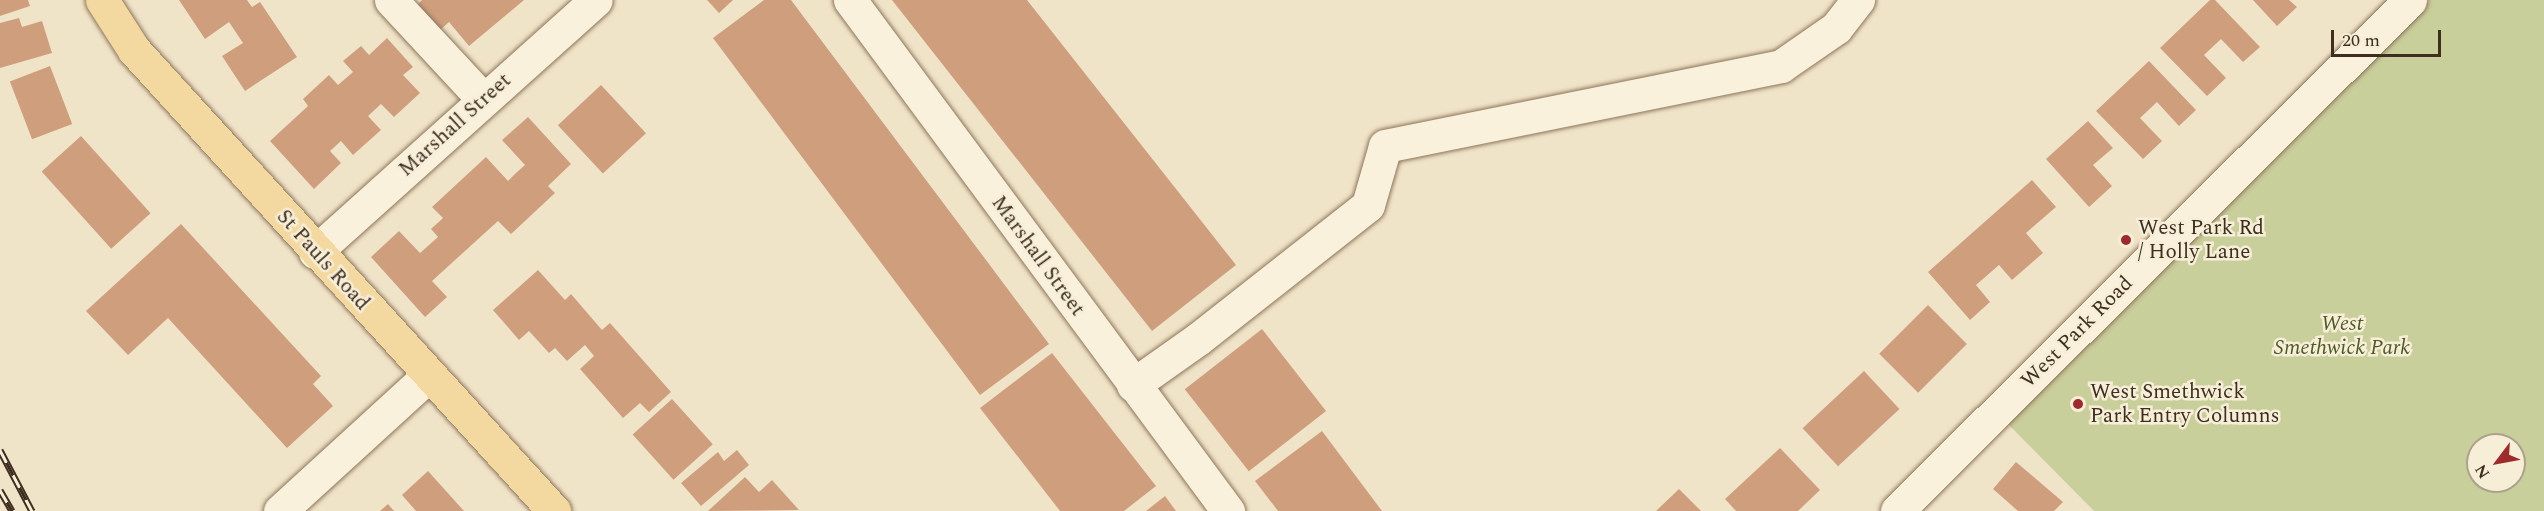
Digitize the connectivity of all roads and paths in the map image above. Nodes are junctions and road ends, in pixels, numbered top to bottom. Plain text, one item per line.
1 (102, 0) edge
2 (391, 0) edge
3 (596, 0) edge
4 (850, 0) edge
5 (1858, 0) edge
6 (2410, 0) edge
7 (483, 99) junction
8 (315, 252) junction
9 (428, 376) junction
10 (1133, 385) junction
11 (547, 509) edge
12 (280, 511) edge
13 (1228, 511) edge
14 (1897, 511) edge

1 - 8 main road, St Pauls Road
2 - 7 street
3 - 7 street, Marshall Street
4 - 10 street, Marshall Street
5 - 10 street
6 - 14 street, West Park Road
7 - 8 street, Marshall Street
8 - 9 main road, St Pauls Road
9 - 11 main road, St Pauls Road
9 - 12 street
10 - 13 street, Marshall Street

